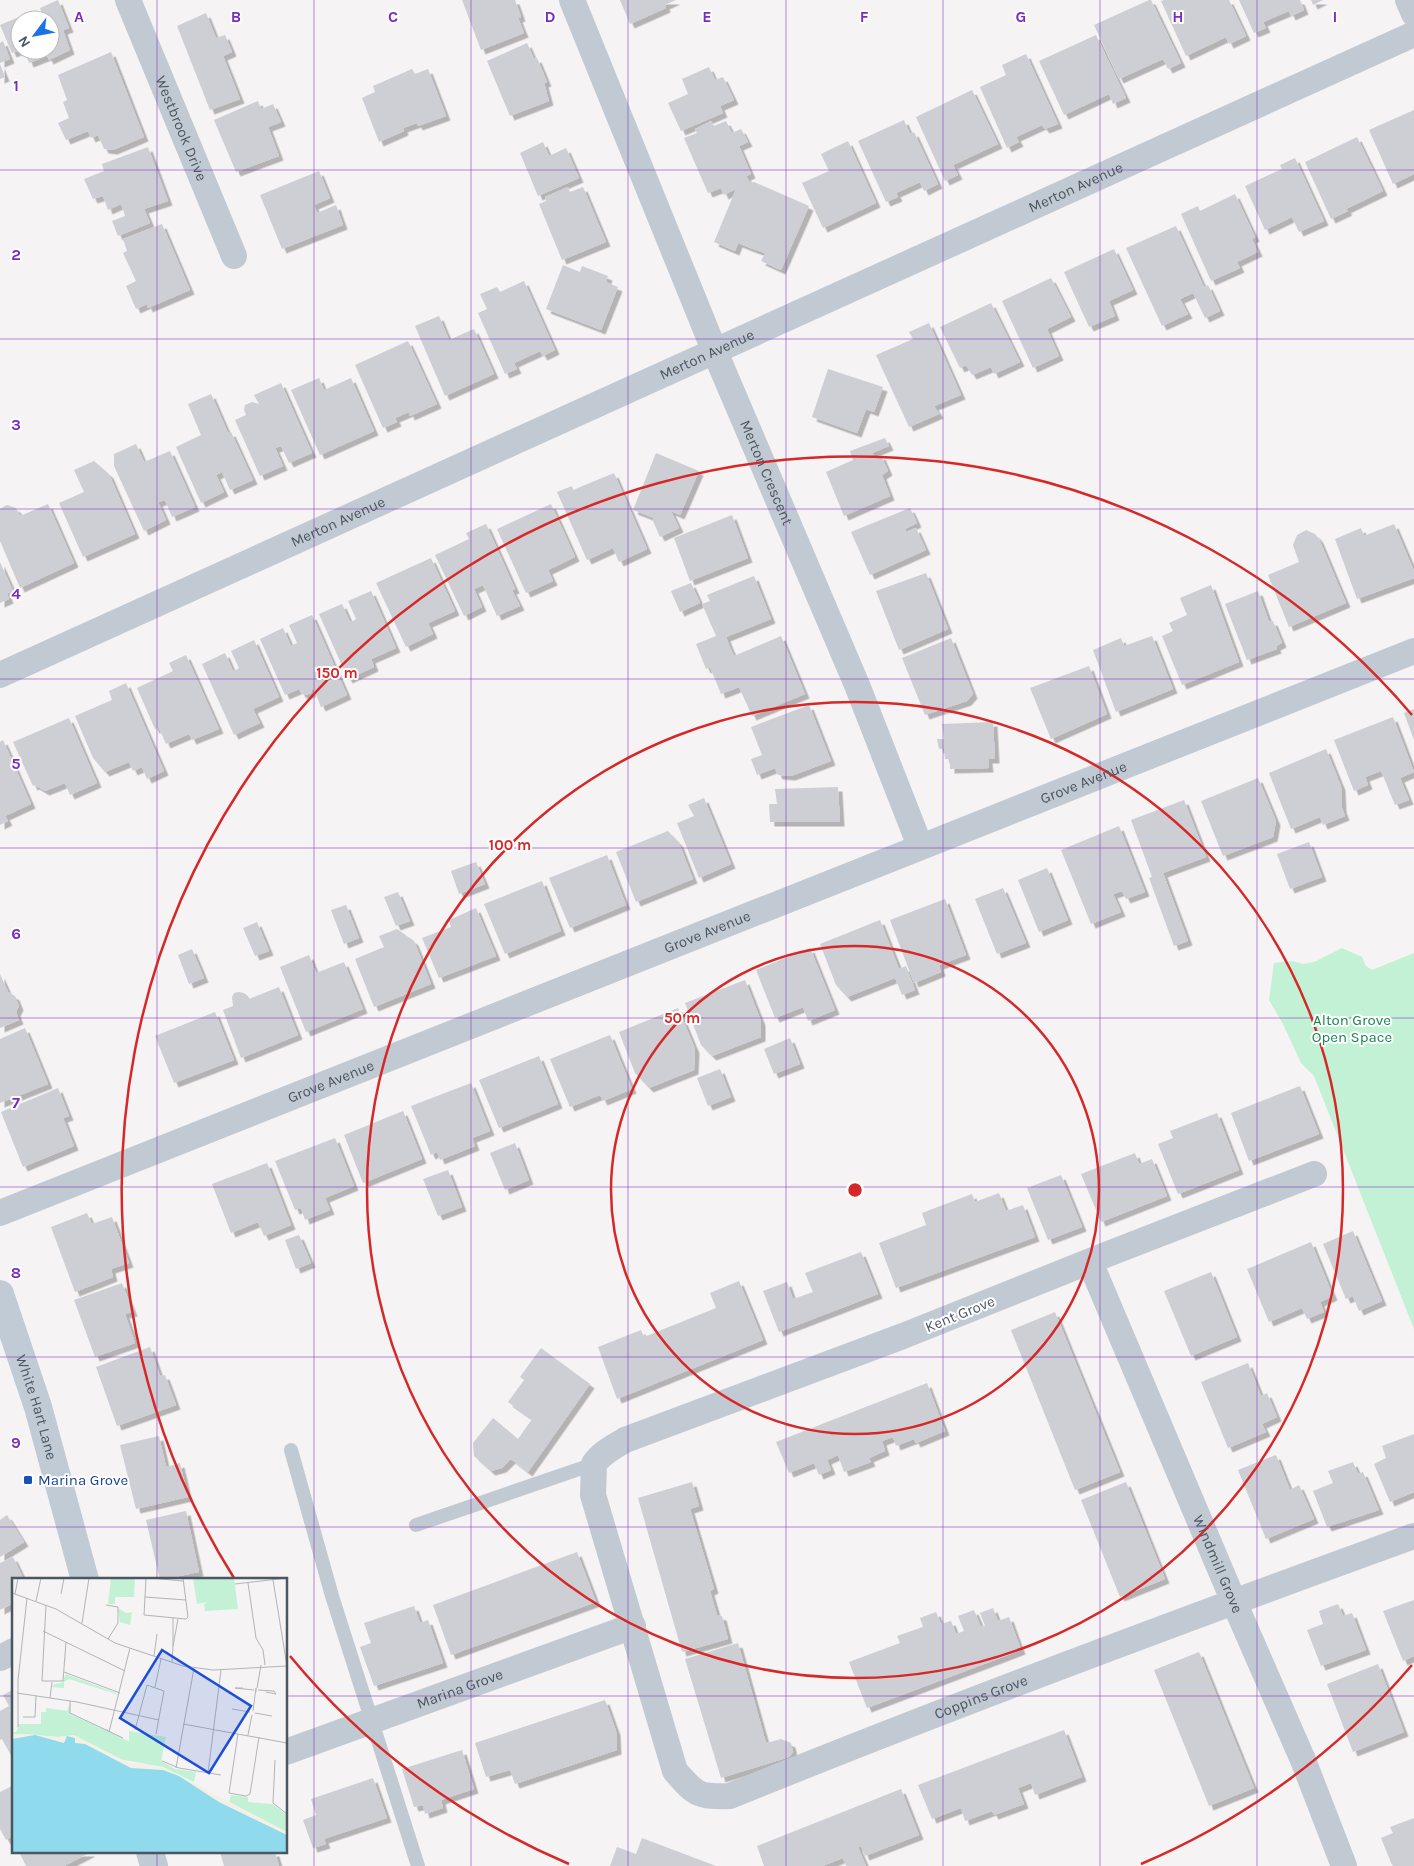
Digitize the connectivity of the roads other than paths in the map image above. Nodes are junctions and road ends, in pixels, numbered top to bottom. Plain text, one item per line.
1 (128, 0) edge
2 (572, 0) edge
3 (1408, 0) edge
4 (1414, 14) edge
5 (1414, 34) edge
6 (234, 256) dead end
7 (715, 352) junction
8 (1414, 651) edge
9 (0, 675) edge
10 (920, 846) junction
11 (1314, 1174) dead end
12 (0, 1214) edge
13 (1090, 1262) junction
14 (0, 1294) edge
15 (291, 1450) dead end
16 (599, 1458) junction
17 (416, 1525) dead end
18 (1414, 1536) edge
19 (84, 1578) edge
20 (1234, 1602) junction
21 (633, 1626) junction
22 (12, 1652) edge
23 (0, 1658) edge
24 (372, 1722) junction
25 (288, 1751) edge
26 (418, 1866) edge
27 (1344, 1866) edge

1 - 6 street, Westbrook Drive
2 - 7 street, Merton Crescent
3 - 4 street
5 - 7 street, Merton Avenue
7 - 9 street, Merton Avenue
7 - 10 street, Merton Crescent
8 - 10 street, Grove Avenue
10 - 12 street, Grove Avenue
11 - 13 street, Kent Grove
13 - 16 street, Kent Grove
13 - 20 street, Windmill Grove
14 - 19 street, White Hart Lane
15 - 24 lane
16 - 17 lane
16 - 21 street
18 - 20 street, Coppins Grove
20 - 21 street, Coppins Grove
20 - 27 street, Windmill Grove
21 - 24 street, Marina Grove
22 - 23 street
24 - 25 street, Marina Grove
24 - 26 lane

